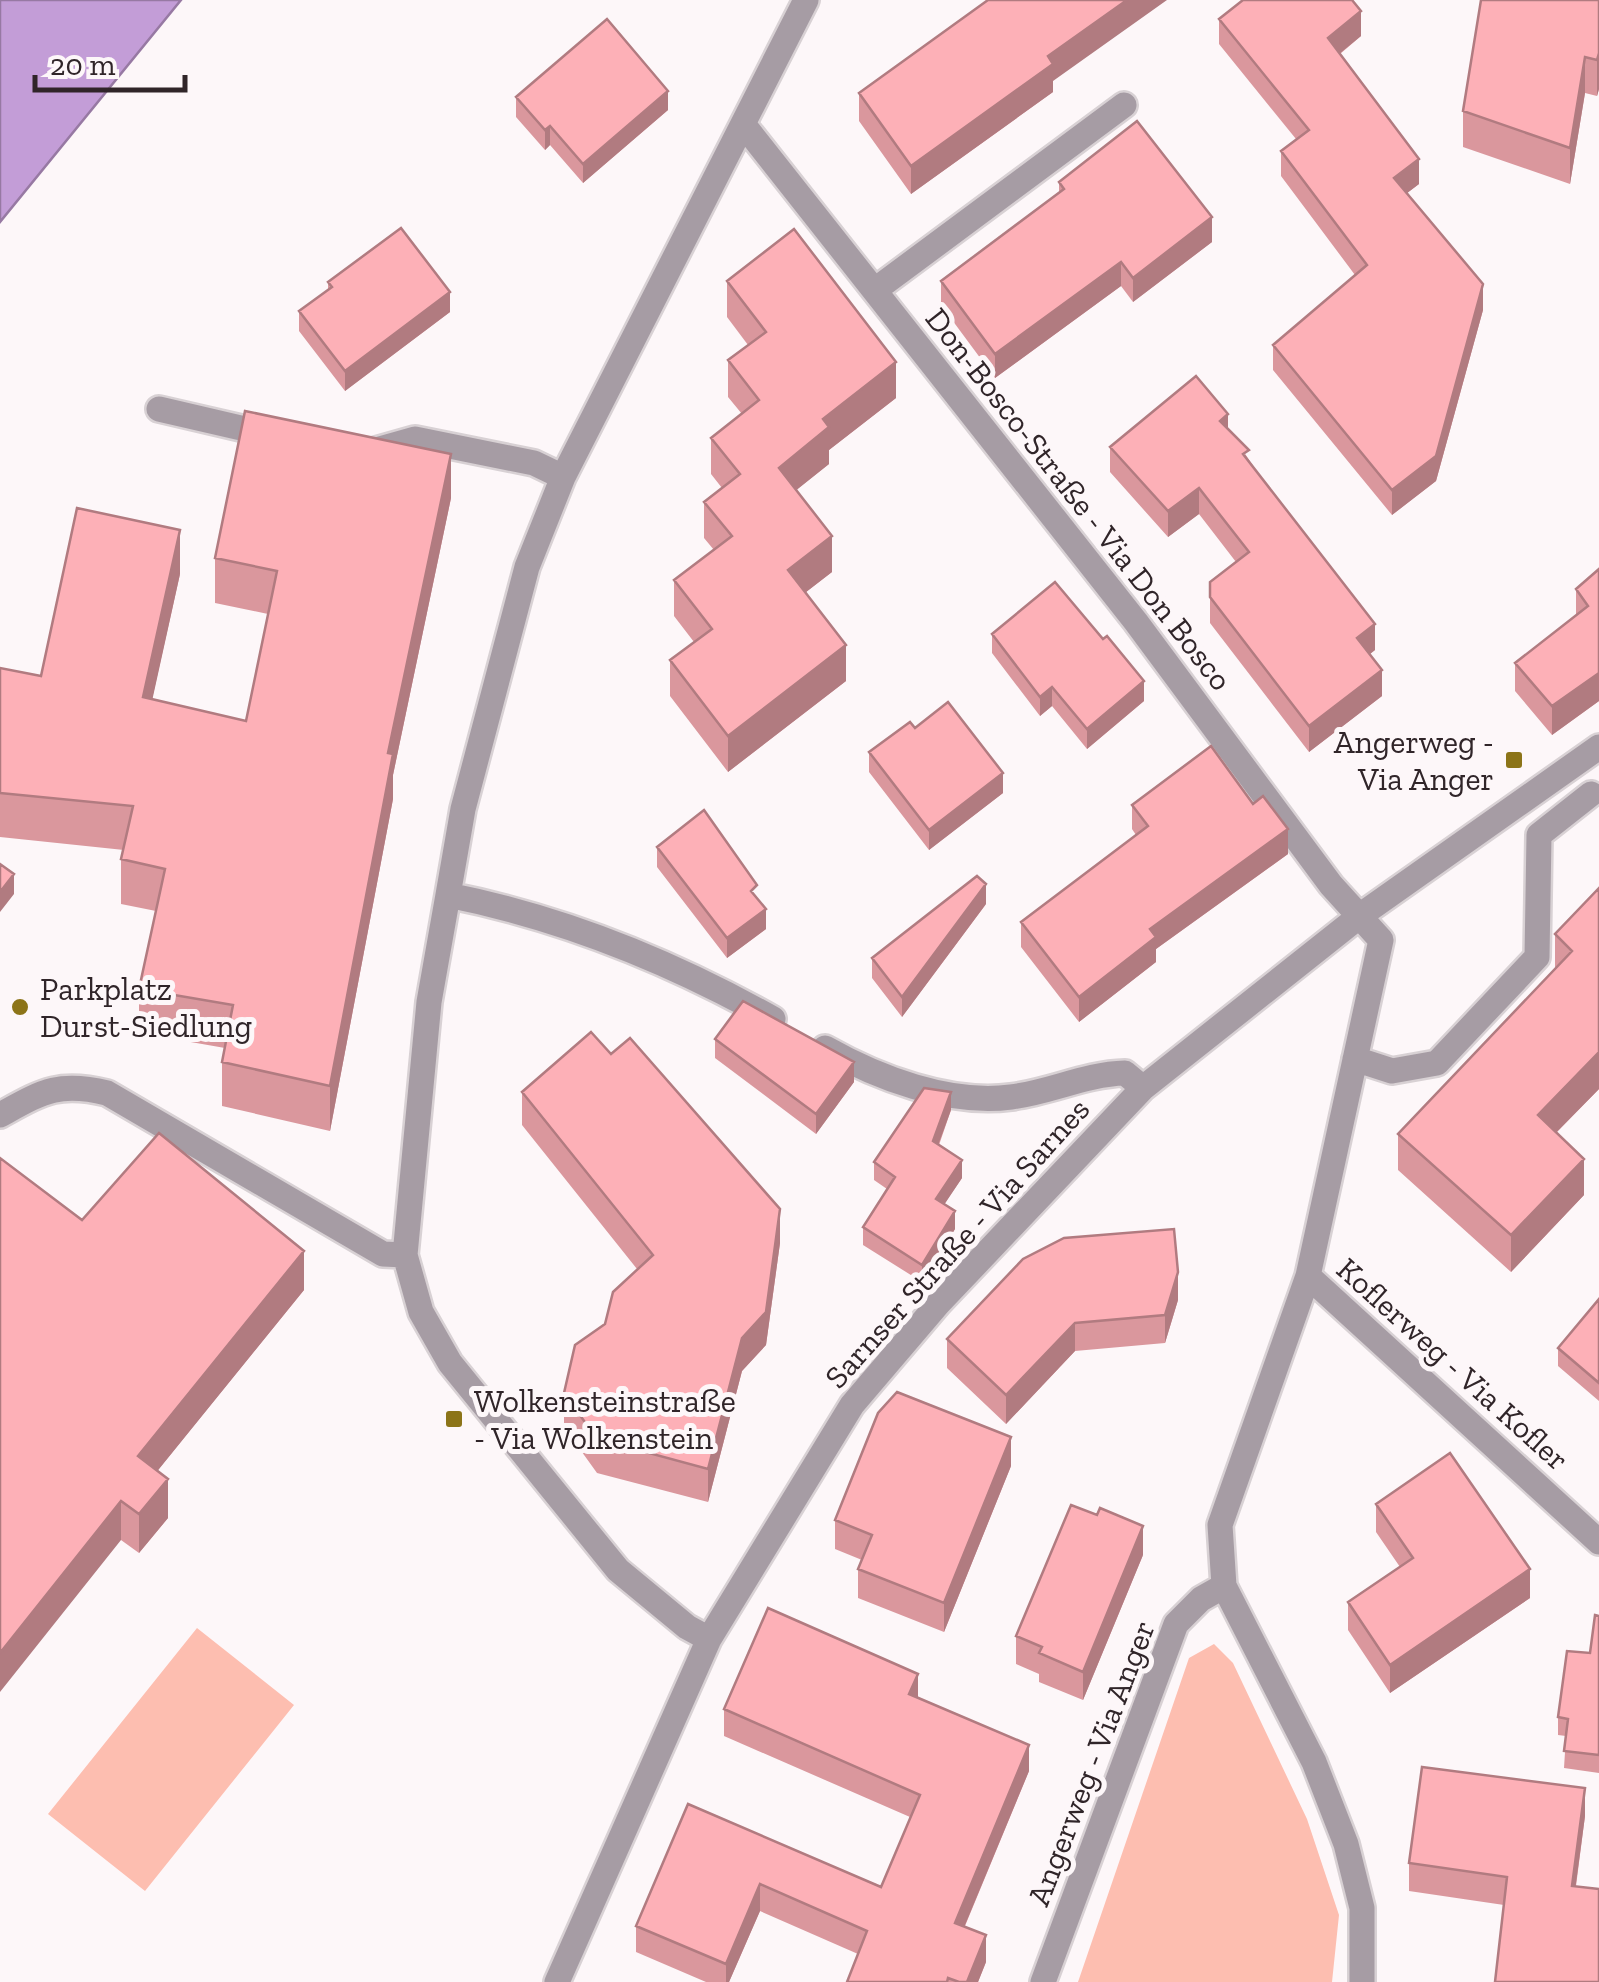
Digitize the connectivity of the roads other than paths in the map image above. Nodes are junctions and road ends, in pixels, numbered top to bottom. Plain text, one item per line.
1 (806, 0) edge
2 (1124, 104) dead end
3 (743, 124) junction
4 (875, 290) junction
5 (159, 409) dead end
6 (305, 442) edge
7 (341, 451) edge
8 (563, 477) junction
9 (1599, 747) edge
10 (1591, 794) dead end
11 (448, 895) junction
12 (1361, 915) junction
13 (1356, 1059) junction
14 (1143, 1088) junction
15 (0, 1114) edge
16 (405, 1255) junction
17 (1308, 1276) junction
18 (1599, 1542) edge
19 (1224, 1586) junction
20 (709, 1640) junction
21 (556, 1982) edge
22 (1043, 1982) edge
23 (1362, 1982) edge

1 - 3 street
2 - 4 street
3 - 4 street, Don-Bosco-Straße - Via Don Bosco
3 - 8 street
4 - 12 street, Don-Bosco-Straße - Via Don Bosco
5 - 6 street
7 - 8 street
8 - 11 street
9 - 12 street, Sarnser Straße - Via Sarnes
10 - 13 street
11 - 14 street, Sarnser Straße - Via Sarnes
11 - 16 street
12 - 13 street
12 - 14 street, Sarnser Straße - Via Sarnes
13 - 17 street
14 - 20 street, Sarnser Straße - Via Sarnes
15 - 16 street
16 - 20 street
17 - 18 street, Koflerweg - Via Kofler
17 - 19 street
19 - 22 street, Angerweg - Via Anger
19 - 23 street
20 - 21 street, Sarnser Straße - Via Sarnes

